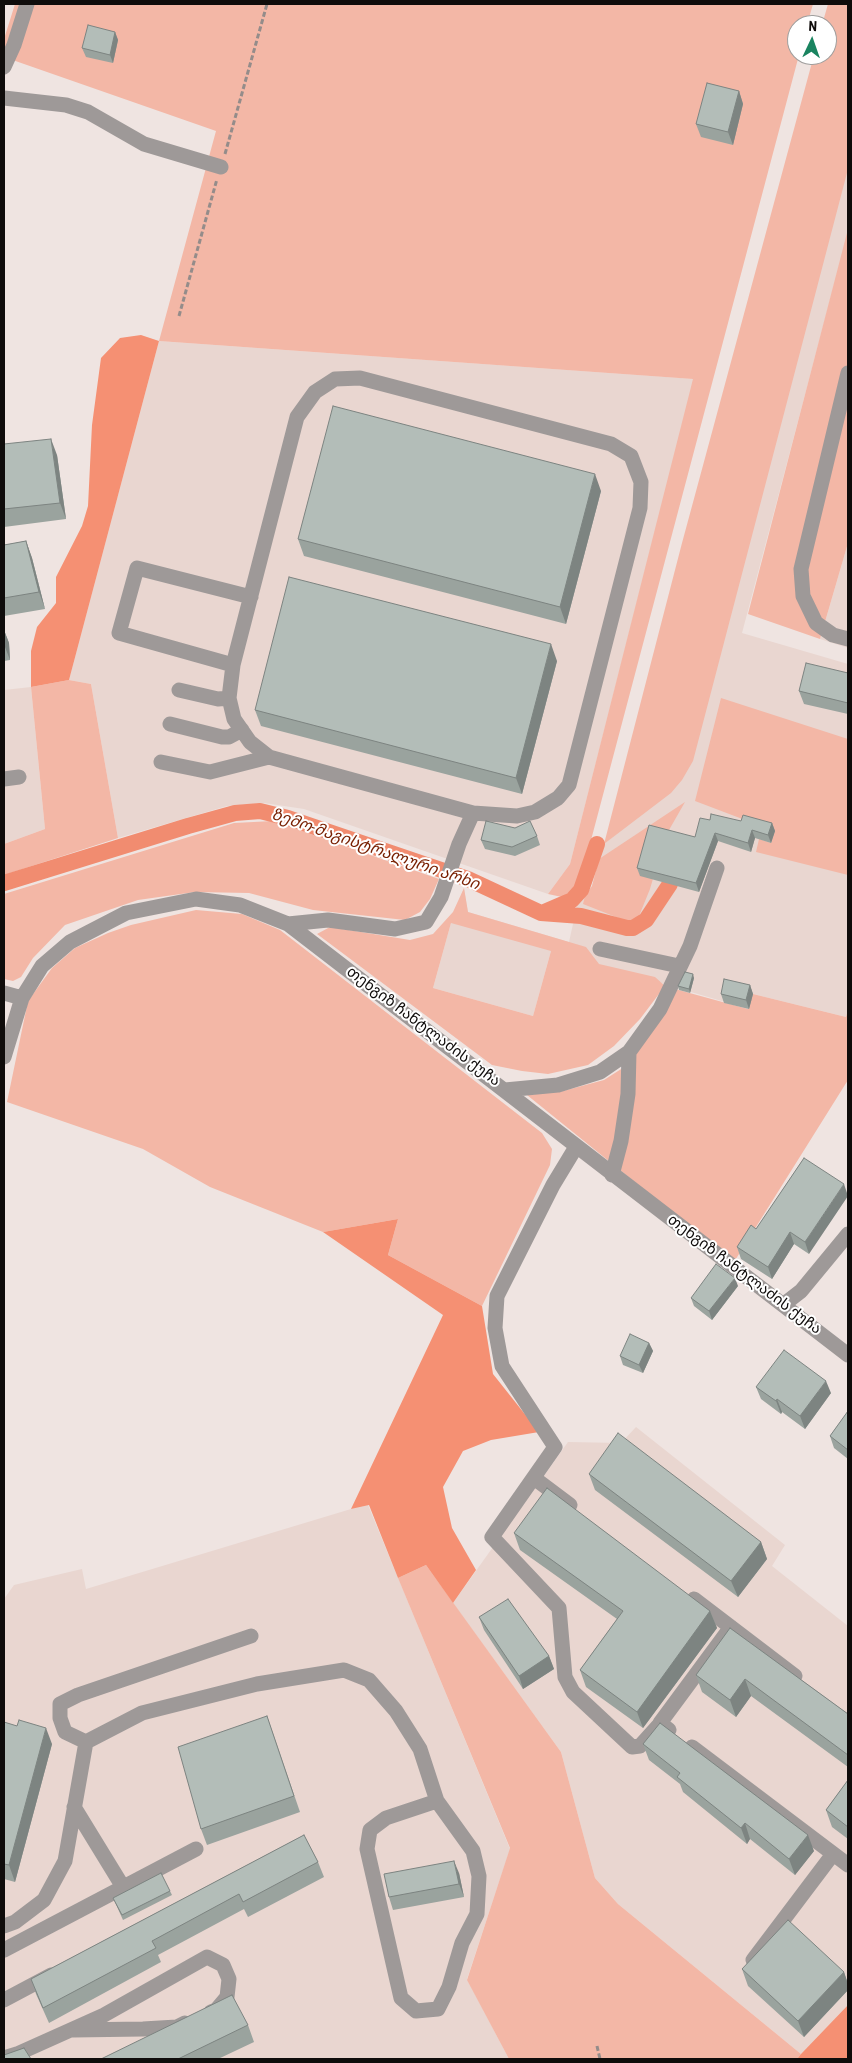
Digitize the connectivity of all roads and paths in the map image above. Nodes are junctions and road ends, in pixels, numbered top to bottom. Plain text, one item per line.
1 (27, 4) edge
2 (4, 67) edge
3 (4, 98) edge
4 (221, 167) dead end
5 (848, 373) edge
6 (251, 597) junction
7 (848, 640) edge
8 (233, 665) junction
9 (179, 690) dead end
10 (229, 698) junction
11 (170, 724) dead end
12 (242, 730) junction
13 (270, 757) junction
14 (161, 762) dead end
15 (473, 813) junction
16 (717, 868) dead end
17 (288, 924) junction
18 (600, 949) dead end
19 (679, 966) junction
20 (4, 993) edge
21 (22, 998) junction
22 (628, 1052) junction
23 (4, 1057) edge
24 (505, 1090) junction
25 (576, 1147) junction
26 (612, 1175) junction
27 (848, 1234) edge
28 (783, 1305) junction
29 (848, 1355) edge
30 (534, 1478) junction
31 (581, 1514) edge
32 (684, 1591) edge
33 (731, 1627) junction
34 (251, 1636) dead end
35 (809, 1687) edge
36 (660, 1724) junction
37 (86, 1742) junction
38 (437, 1801) junction
39 (74, 1807) junction
40 (196, 1849) dead end
41 (833, 1854) junction
42 (848, 1865) edge
43 (124, 1887) junction
44 (4, 1926) edge
45 (4, 1950) edge
46 (64, 1968) edge
47 (744, 1971) edge
48 (4, 2000) edge
49 (73, 2030) junction
50 (597, 2046) dead end
51 (4, 2058) edge
52 (600, 2059) edge

1 - 2 street
3 - 4 street
5 - 7 street
6 - 8 street
6 - 8 street
6 - 15 street
8 - 10 street
9 - 10 street
10 - 12 street
11 - 12 street
12 - 13 street
13 - 14 street
13 - 15 street
15 - 17 street
16 - 19 street
17 - 21 street, თენგიზ ჩანტლაძის ქუჩა
17 - 24 street, თენგიზ ჩანტლაძის ქუჩა
18 - 19 street
19 - 22 street
20 - 21 street
21 - 23 street, თენგიზ ჩანტლაძის ქუჩა
22 - 24 street
22 - 26 street
24 - 25 street, თენგიზ ჩანტლაძის ქუჩა
25 - 26 street, თენგიზ ჩანტლაძის ქუჩა
25 - 30 street
26 - 28 street, თენგიზ ჩანტლაძის ქუჩა
27 - 28 street
28 - 29 street, თენგიზ ჩანტლაძის ქუჩა
30 - 31 street
30 - 36 street
32 - 33 street
33 - 35 street
33 - 36 street
34 - 37 street
36 - 41 street
37 - 38 street
37 - 39 street
38 - 38 street
39 - 43 street
39 - 44 street
40 - 43 street
41 - 42 street
41 - 47 street
43 - 45 street
46 - 48 street
49 - 49 street
49 - 51 street
50 - 52 path

